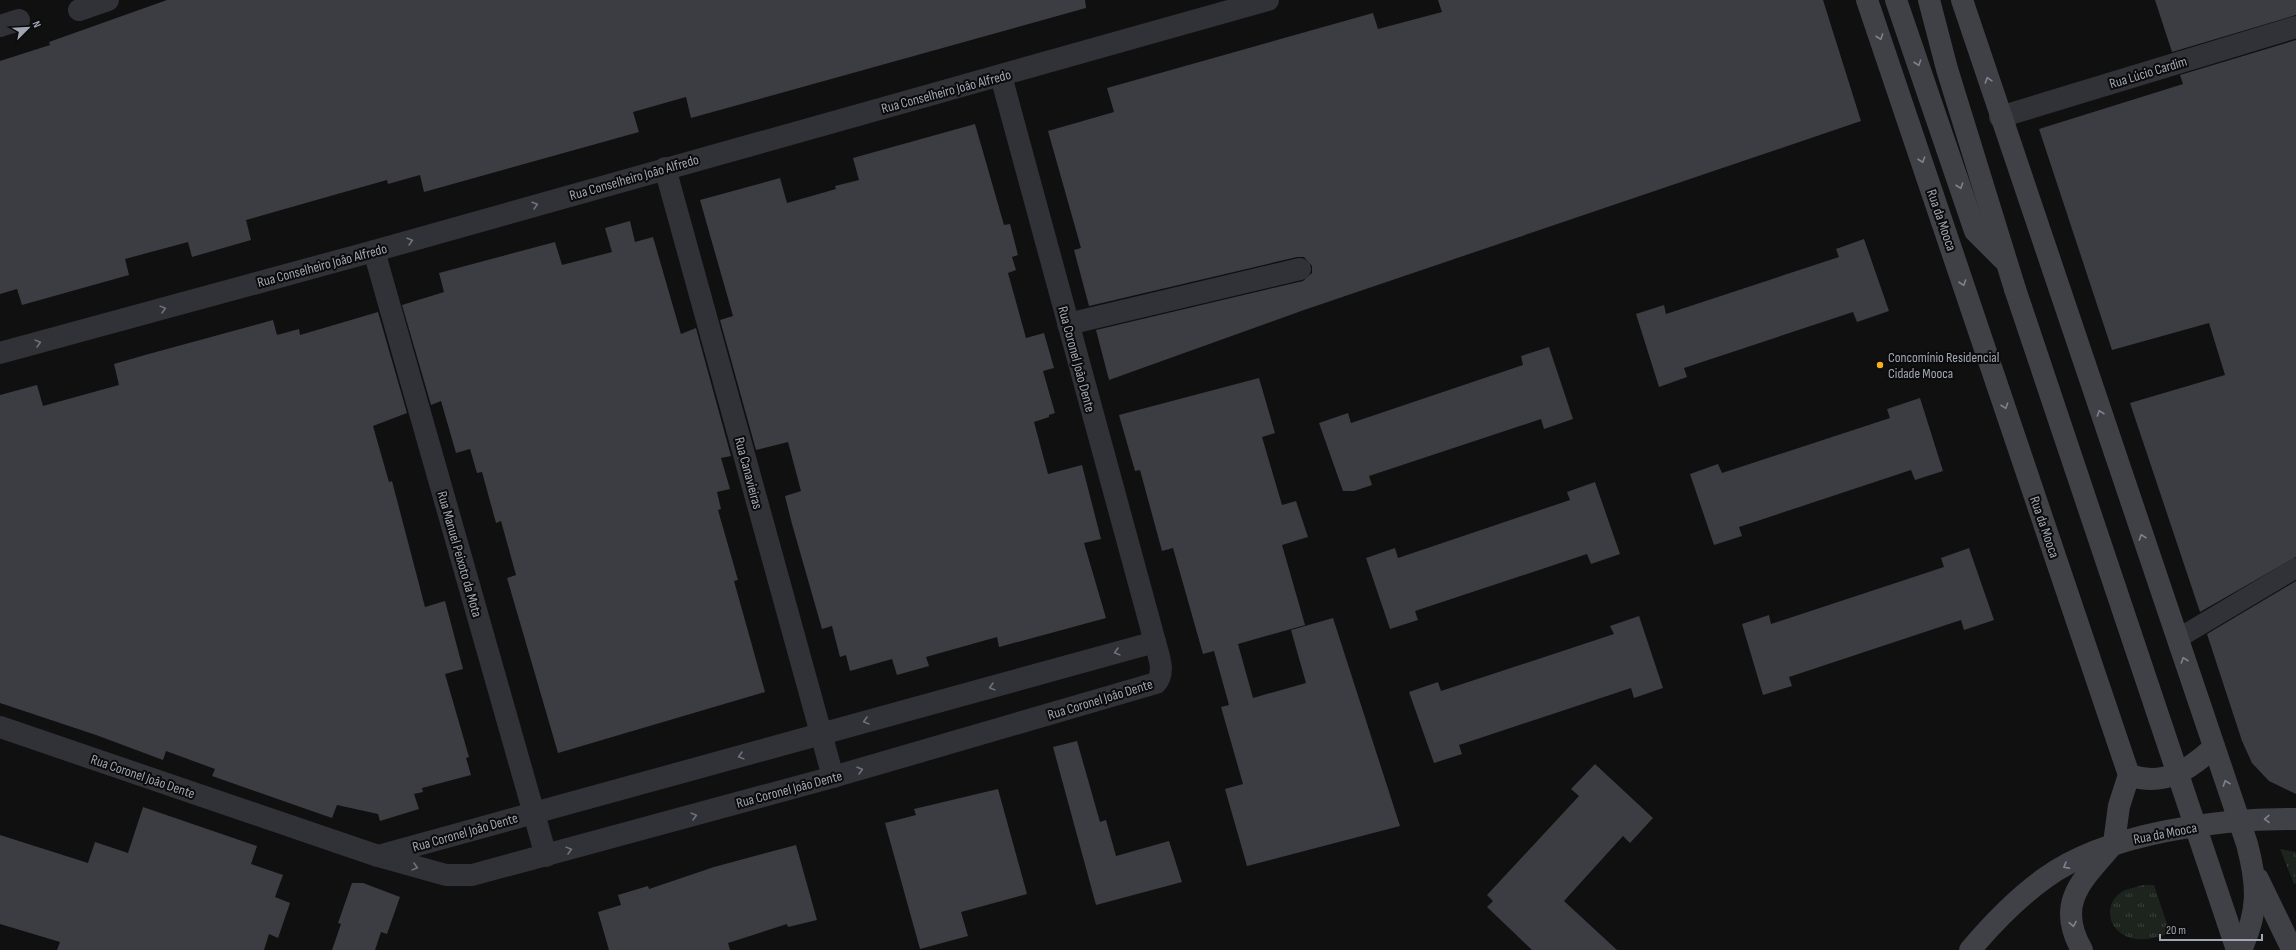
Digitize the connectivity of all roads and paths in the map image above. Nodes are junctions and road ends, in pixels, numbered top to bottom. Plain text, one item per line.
1 (108, 0) edge
2 (1268, 0) edge
3 (1868, 0) edge
4 (1896, 0) edge
5 (1929, 0) edge
6 (1962, 0) edge
7 (79, 10) dead end
8 (2296, 27) edge
9 (1001, 76) junction
10 (2000, 117) junction
11 (665, 168) junction
12 (374, 251) junction
13 (2006, 261) junction
14 (1300, 269) dead end
15 (1068, 324) junction
16 (0, 353) edge
17 (2296, 568) edge
18 (2177, 639) junction
19 (1155, 642) junction
20 (0, 727) edge
21 (822, 734) junction
22 (2214, 747) junction
23 (2129, 775) junction
24 (833, 777) junction
25 (533, 813) junction
26 (2296, 819) edge
27 (2239, 820) junction
28 (2114, 843) junction
29 (378, 856) junction
30 (546, 856) junction
31 (2254, 870) junction
32 (2287, 943) edge
33 (1970, 950) edge
34 (2082, 950) edge
35 (2237, 950) edge
36 (2241, 950) edge

1 - 7 street
2 - 9 street, Rua Conselheiro João Alfredo
3 -> 23 street, Rua da Mooca
4 -> 13 street
5 - 13 street
10 -> 6 street
8 - 10 street, Rua Lúcio Cardim
9 - 11 street, Rua Conselheiro João Alfredo
9 - 15 street, Rua Coronel João Dente
18 -> 10 street
12 -> 11 street, Rua Conselheiro João Alfredo
11 - 21 street, Rua Canavieiras
16 -> 12 street, Rua Conselheiro João Alfredo
12 - 25 street, Rua Manuel Peixoto da Mota
13 - 35 street, bridge
14 - 15 street
15 - 19 street, Rua Coronel João Dente
17 - 18 lane
22 -> 18 street
19 -> 21 street, Rua Coronel João Dente
24 -> 19 street, Rua Coronel João Dente
20 - 29 street, Rua Coronel João Dente
21 - 24 street, Rua Canavieiras
21 -> 25 street, Rua Coronel João Dente
22 - 23 street
27 -> 22 street
23 - 28 street, Rua da Mooca
30 -> 24 street, Rua Coronel João Dente
25 - 29 street, Rua Coronel João Dente
25 - 30 street, Rua Manuel Peixoto da Mota
26 -> 27 street, Rua da Mooca
27 - 28 street, Rua da Mooca
27 - 31 street
28 -> 33 street
28 -> 34 street
29 -> 30 street, Rua Coronel João Dente
31 - 32 street
31 - 36 street

